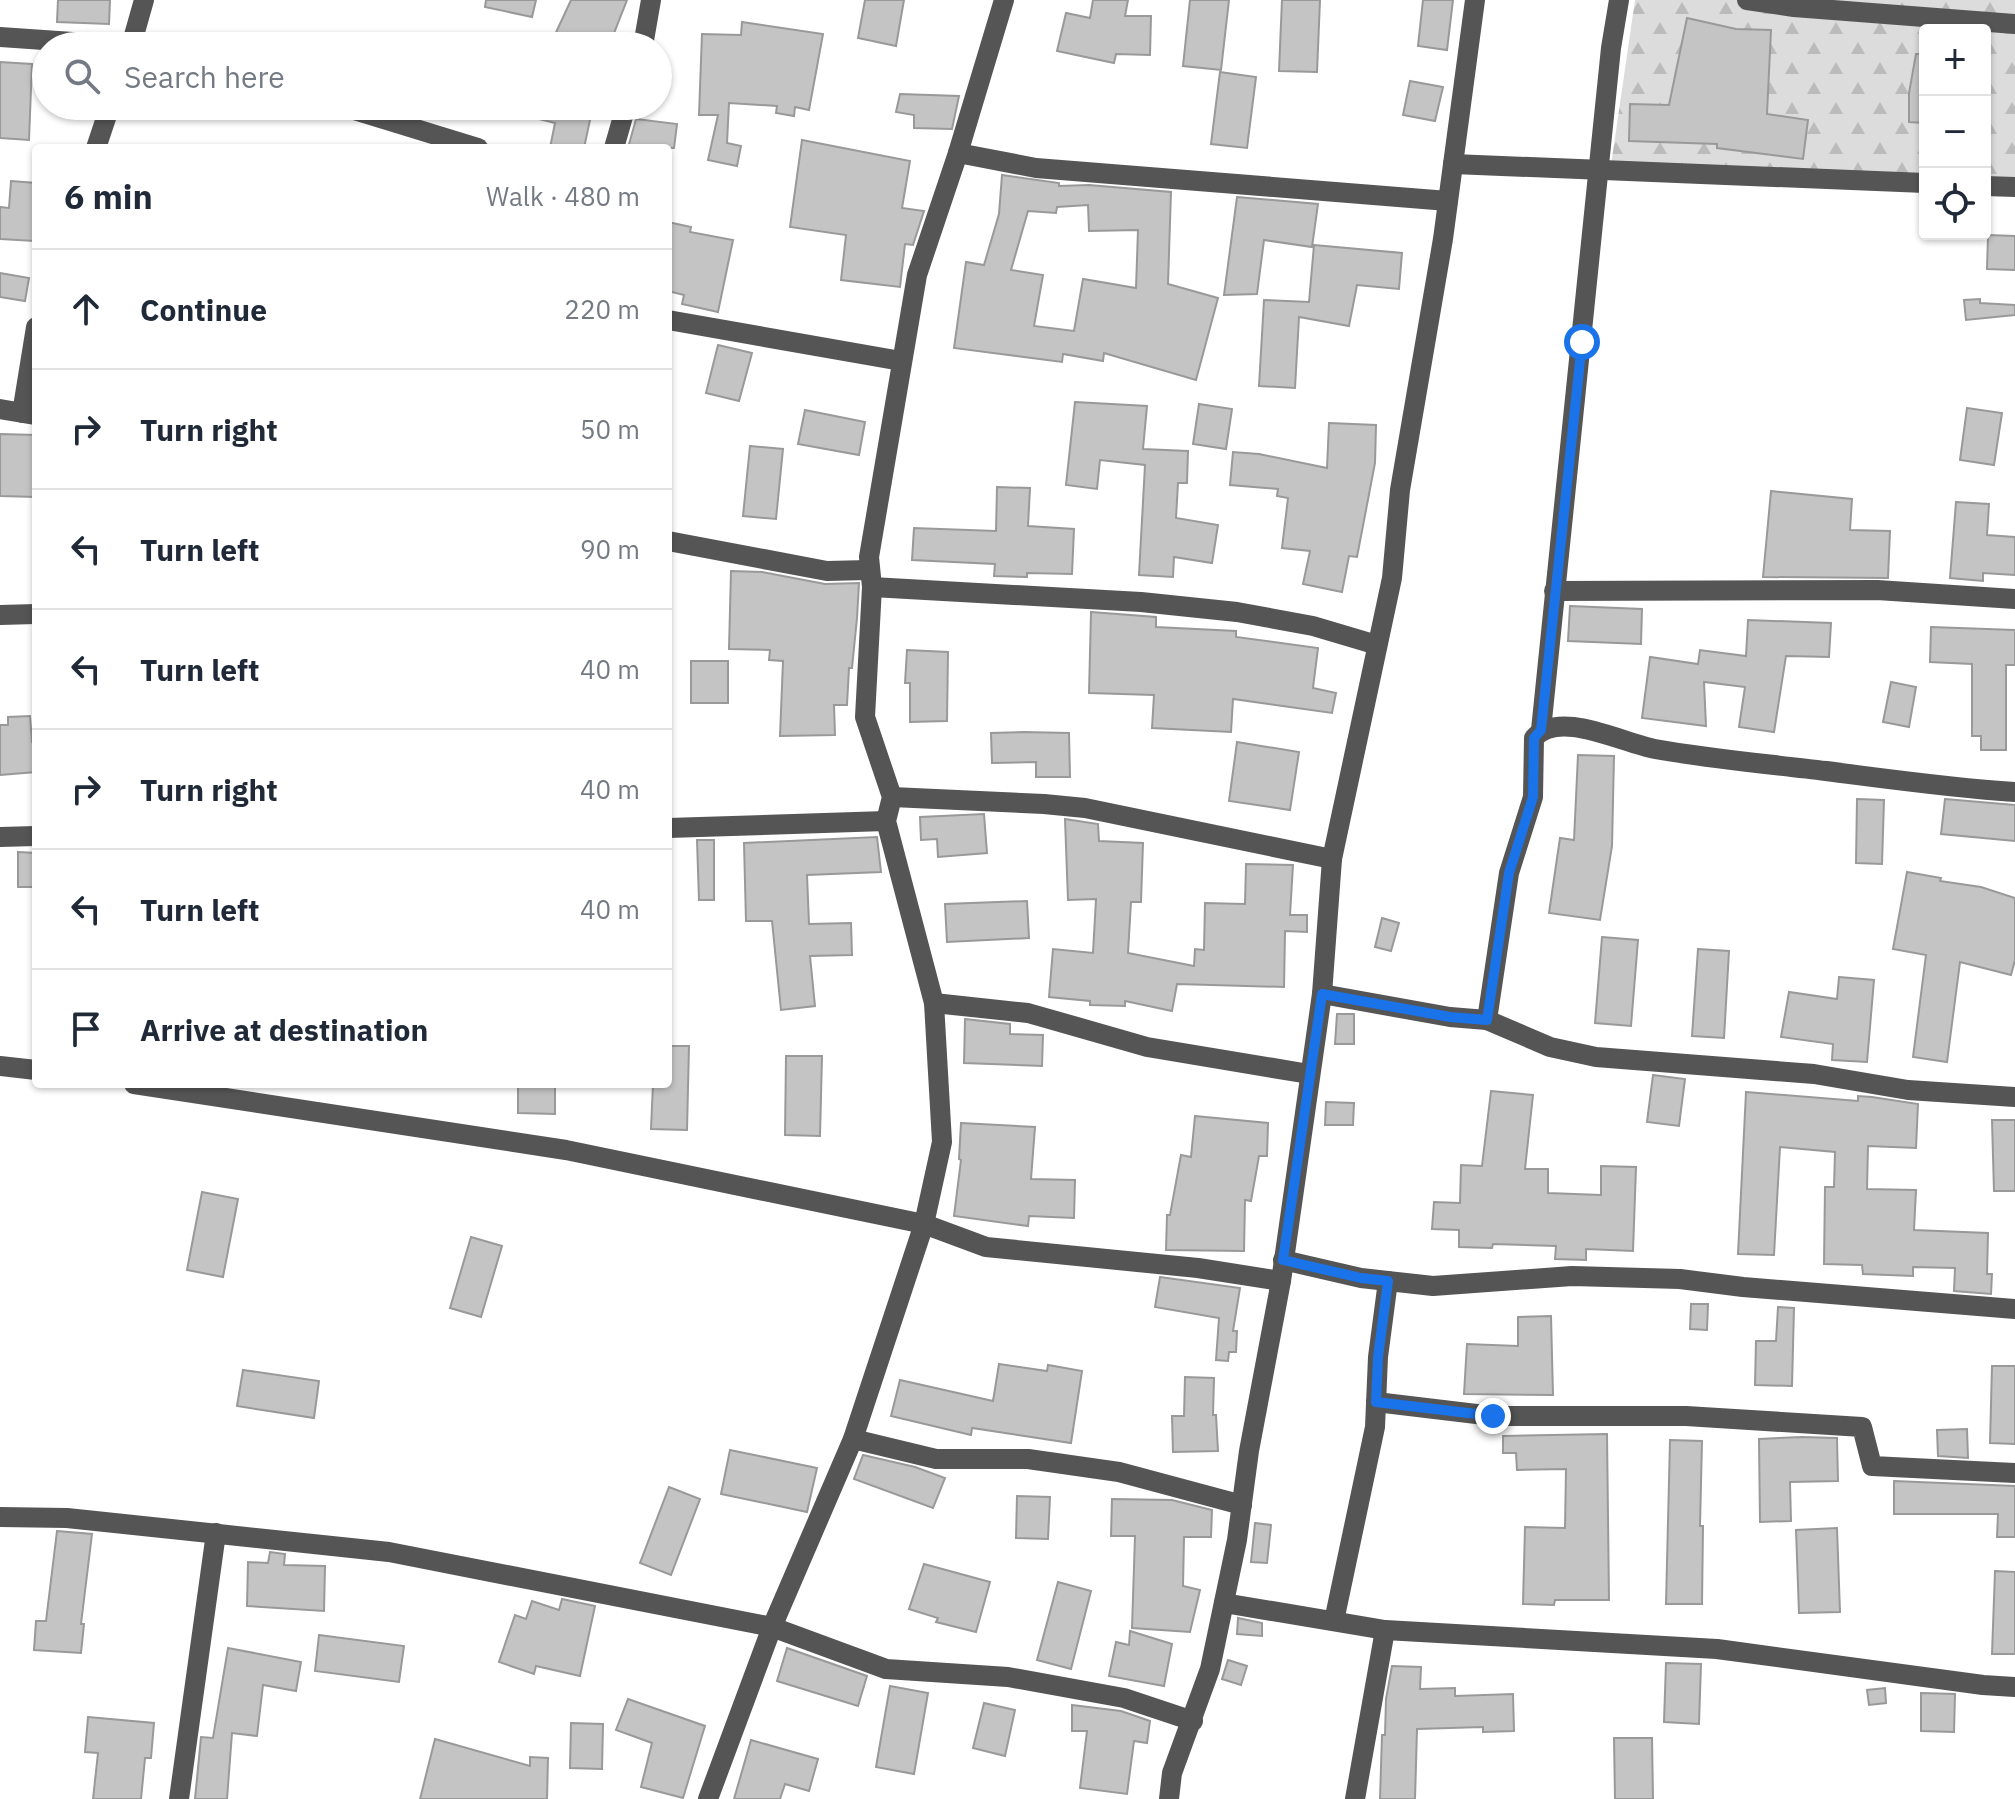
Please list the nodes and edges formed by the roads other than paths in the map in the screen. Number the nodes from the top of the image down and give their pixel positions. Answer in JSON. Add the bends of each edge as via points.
{"nodes":[{"id":1,"x":144,"y":0,"type":"edge"},
{"id":2,"x":651,"y":0,"type":"edge"},
{"id":3,"x":1004,"y":0,"type":"edge"},
{"id":4,"x":1475,"y":0,"type":"edge"},
{"id":5,"x":1619,"y":0,"type":"edge"},
{"id":6,"x":1747,"y":0,"type":"edge"},
{"id":7,"x":2015,"y":24,"type":"edge"},
{"id":8,"x":135,"y":32,"type":"edge"},
{"id":9,"x":645,"y":32,"type":"edge"},
{"id":10,"x":0,"y":37,"type":"edge"},
{"id":11,"x":32,"y":39,"type":"edge"},
{"id":12,"x":105,"y":120,"type":"edge"},
{"id":13,"x":387,"y":120,"type":"edge"},
{"id":14,"x":622,"y":120,"type":"edge"},
{"id":15,"x":97,"y":144,"type":"edge"},
{"id":16,"x":465,"y":144,"type":"edge"},
{"id":17,"x":615,"y":144,"type":"edge"},
{"id":18,"x":958,"y":153,"type":"junction"},
{"id":19,"x":1453,"y":164,"type":"junction"},
{"id":20,"x":1599,"y":170,"type":"junction"},
{"id":21,"x":1919,"y":183,"type":"edge"},
{"id":22,"x":1991,"y":186,"type":"edge"},
{"id":23,"x":2015,"y":187,"type":"edge"},
{"id":24,"x":1448,"y":201,"type":"junction"},
{"id":25,"x":672,"y":321,"type":"edge"},
{"id":26,"x":901,"y":361,"type":"junction"},
{"id":27,"x":32,"y":377,"type":"edge"},
{"id":28,"x":0,"y":409,"type":"edge"},
{"id":29,"x":29,"y":414,"type":"edge"},
{"id":30,"x":672,"y":542,"type":"edge"},
{"id":31,"x":870,"y":579,"type":"junction"},
{"id":32,"x":1554,"y":591,"type":"junction"},
{"id":33,"x":2015,"y":599,"type":"edge"},
{"id":34,"x":32,"y":614,"type":"edge"},
{"id":35,"x":0,"y":615,"type":"edge"},
{"id":36,"x":1377,"y":645,"type":"junction"},
{"id":37,"x":1541,"y":730,"type":"junction"},
{"id":38,"x":2015,"y":792,"type":"edge"},
{"id":39,"x":892,"y":797,"type":"junction"},
{"id":40,"x":886,"y":821,"type":"junction"},
{"id":41,"x":672,"y":828,"type":"edge"},
{"id":42,"x":32,"y":836,"type":"edge"},
{"id":43,"x":0,"y":837,"type":"edge"},
{"id":44,"x":1332,"y":859,"type":"junction"},
{"id":45,"x":1322,"y":994,"type":"junction"},
{"id":46,"x":934,"y":1003,"type":"junction"},
{"id":47,"x":1487,"y":1020,"type":"junction"},
{"id":48,"x":0,"y":1066,"type":"edge"},
{"id":49,"x":32,"y":1070,"type":"edge"},
{"id":50,"x":1309,"y":1074,"type":"junction"},
{"id":51,"x":160,"y":1088,"type":"edge"},
{"id":52,"x":2015,"y":1097,"type":"edge"},
{"id":53,"x":924,"y":1224,"type":"junction"},
{"id":54,"x":1283,"y":1260,"type":"junction"},
{"id":55,"x":1281,"y":1281,"type":"junction"},
{"id":56,"x":1388,"y":1281,"type":"junction"},
{"id":57,"x":2015,"y":1309,"type":"edge"},
{"id":58,"x":1376,"y":1402,"type":"junction"},
{"id":59,"x":853,"y":1439,"type":"junction"},
{"id":60,"x":2015,"y":1473,"type":"edge"},
{"id":61,"x":1242,"y":1505,"type":"junction"},
{"id":62,"x":0,"y":1517,"type":"edge"},
{"id":63,"x":216,"y":1533,"type":"junction"},
{"id":64,"x":1224,"y":1603,"type":"junction"},
{"id":65,"x":1334,"y":1621,"type":"junction"},
{"id":66,"x":772,"y":1627,"type":"junction"},
{"id":67,"x":1385,"y":1630,"type":"junction"},
{"id":68,"x":2015,"y":1687,"type":"edge"},
{"id":69,"x":1193,"y":1721,"type":"junction"},
{"id":70,"x":179,"y":1799,"type":"edge"},
{"id":71,"x":708,"y":1799,"type":"edge"},
{"id":72,"x":1169,"y":1799,"type":"edge"},
{"id":73,"x":1355,"y":1799,"type":"edge"}],
"edges":[{"from":1,"to":8,"type":"street"},
{"from":2,"to":9,"type":"street"},
{"from":3,"to":18,"type":"street"},
{"from":4,"to":19,"type":"street"},
{"from":5,"to":20,"type":"street"},
{"from":6,"to":7,"type":"street"},
{"from":10,"to":11,"type":"street"},
{"from":12,"to":15,"type":"street"},
{"from":13,"to":16,"type":"street"},
{"from":14,"to":17,"type":"street"},
{"from":18,"to":24,"type":"street","via":[[1036,168]]},
{"from":18,"to":26,"type":"street","via":[[917,275]]},
{"from":19,"to":20,"type":"street"},
{"from":19,"to":24,"type":"street"},
{"from":20,"to":21,"type":"street"},
{"from":20,"to":32,"type":"street"},
{"from":22,"to":23,"type":"street"},
{"from":24,"to":36,"type":"street","via":[[1400,490],[1392,578]]},
{"from":25,"to":26,"type":"street"},
{"from":26,"to":31,"type":"street","via":[[873,523]]},
{"from":27,"to":29,"type":"street"},
{"from":28,"to":29,"type":"street"},
{"from":30,"to":31,"type":"street"},
{"from":31,"to":36,"type":"street","via":[[1237,612]]},
{"from":31,"to":39,"type":"street","via":[[865,717]]},
{"from":32,"to":33,"type":"street","via":[[1877,590]]},
{"from":32,"to":37,"type":"street"},
{"from":34,"to":35,"type":"street"},
{"from":36,"to":44,"type":"street"},
{"from":37,"to":38,"type":"street","via":[[1571,726],[1653,749]]},
{"from":37,"to":47,"type":"street","via":[[1534,738],[1533,797],[1509,873]]},
{"from":39,"to":40,"type":"street"},
{"from":39,"to":44,"type":"street","via":[[1085,808]]},
{"from":40,"to":41,"type":"street"},
{"from":40,"to":46,"type":"street"},
{"from":42,"to":43,"type":"street"},
{"from":44,"to":45,"type":"street"},
{"from":45,"to":47,"type":"street"},
{"from":45,"to":50,"type":"street"},
{"from":46,"to":50,"type":"street","via":[[1028,1013],[1147,1047]]},
{"from":46,"to":53,"type":"street","via":[[942,1142]]},
{"from":47,"to":52,"type":"street","via":[[1550,1047],[1596,1057]]},
{"from":48,"to":49,"type":"street"},
{"from":50,"to":54,"type":"street"},
{"from":51,"to":53,"type":"street","via":[[566,1150]]},
{"from":53,"to":55,"type":"street","via":[[986,1247]]},
{"from":53,"to":59,"type":"street"},
{"from":54,"to":55,"type":"street"},
{"from":54,"to":56,"type":"street"},
{"from":55,"to":61,"type":"street"},
{"from":56,"to":57,"type":"street","via":[[1433,1286],[1572,1276],[1680,1279]]},
{"from":56,"to":58,"type":"street"},
{"from":58,"to":60,"type":"street","via":[[1493,1416],[1686,1416],[1862,1427],[1872,1466]]},
{"from":58,"to":65,"type":"street"},
{"from":59,"to":61,"type":"street","via":[[936,1459],[1028,1459],[1119,1472]]},
{"from":59,"to":66,"type":"street"},
{"from":61,"to":64,"type":"street"},
{"from":62,"to":63,"type":"street"},
{"from":63,"to":66,"type":"street","via":[[389,1552]]},
{"from":63,"to":70,"type":"street"},
{"from":64,"to":65,"type":"street"},
{"from":64,"to":69,"type":"street"},
{"from":65,"to":67,"type":"street"},
{"from":66,"to":69,"type":"street","via":[[886,1669],[1008,1677],[1124,1698]]},
{"from":66,"to":71,"type":"street"},
{"from":67,"to":68,"type":"street","via":[[1717,1649]]},
{"from":67,"to":73,"type":"street"},
{"from":69,"to":72,"type":"street","via":[[1172,1773]]}]}
